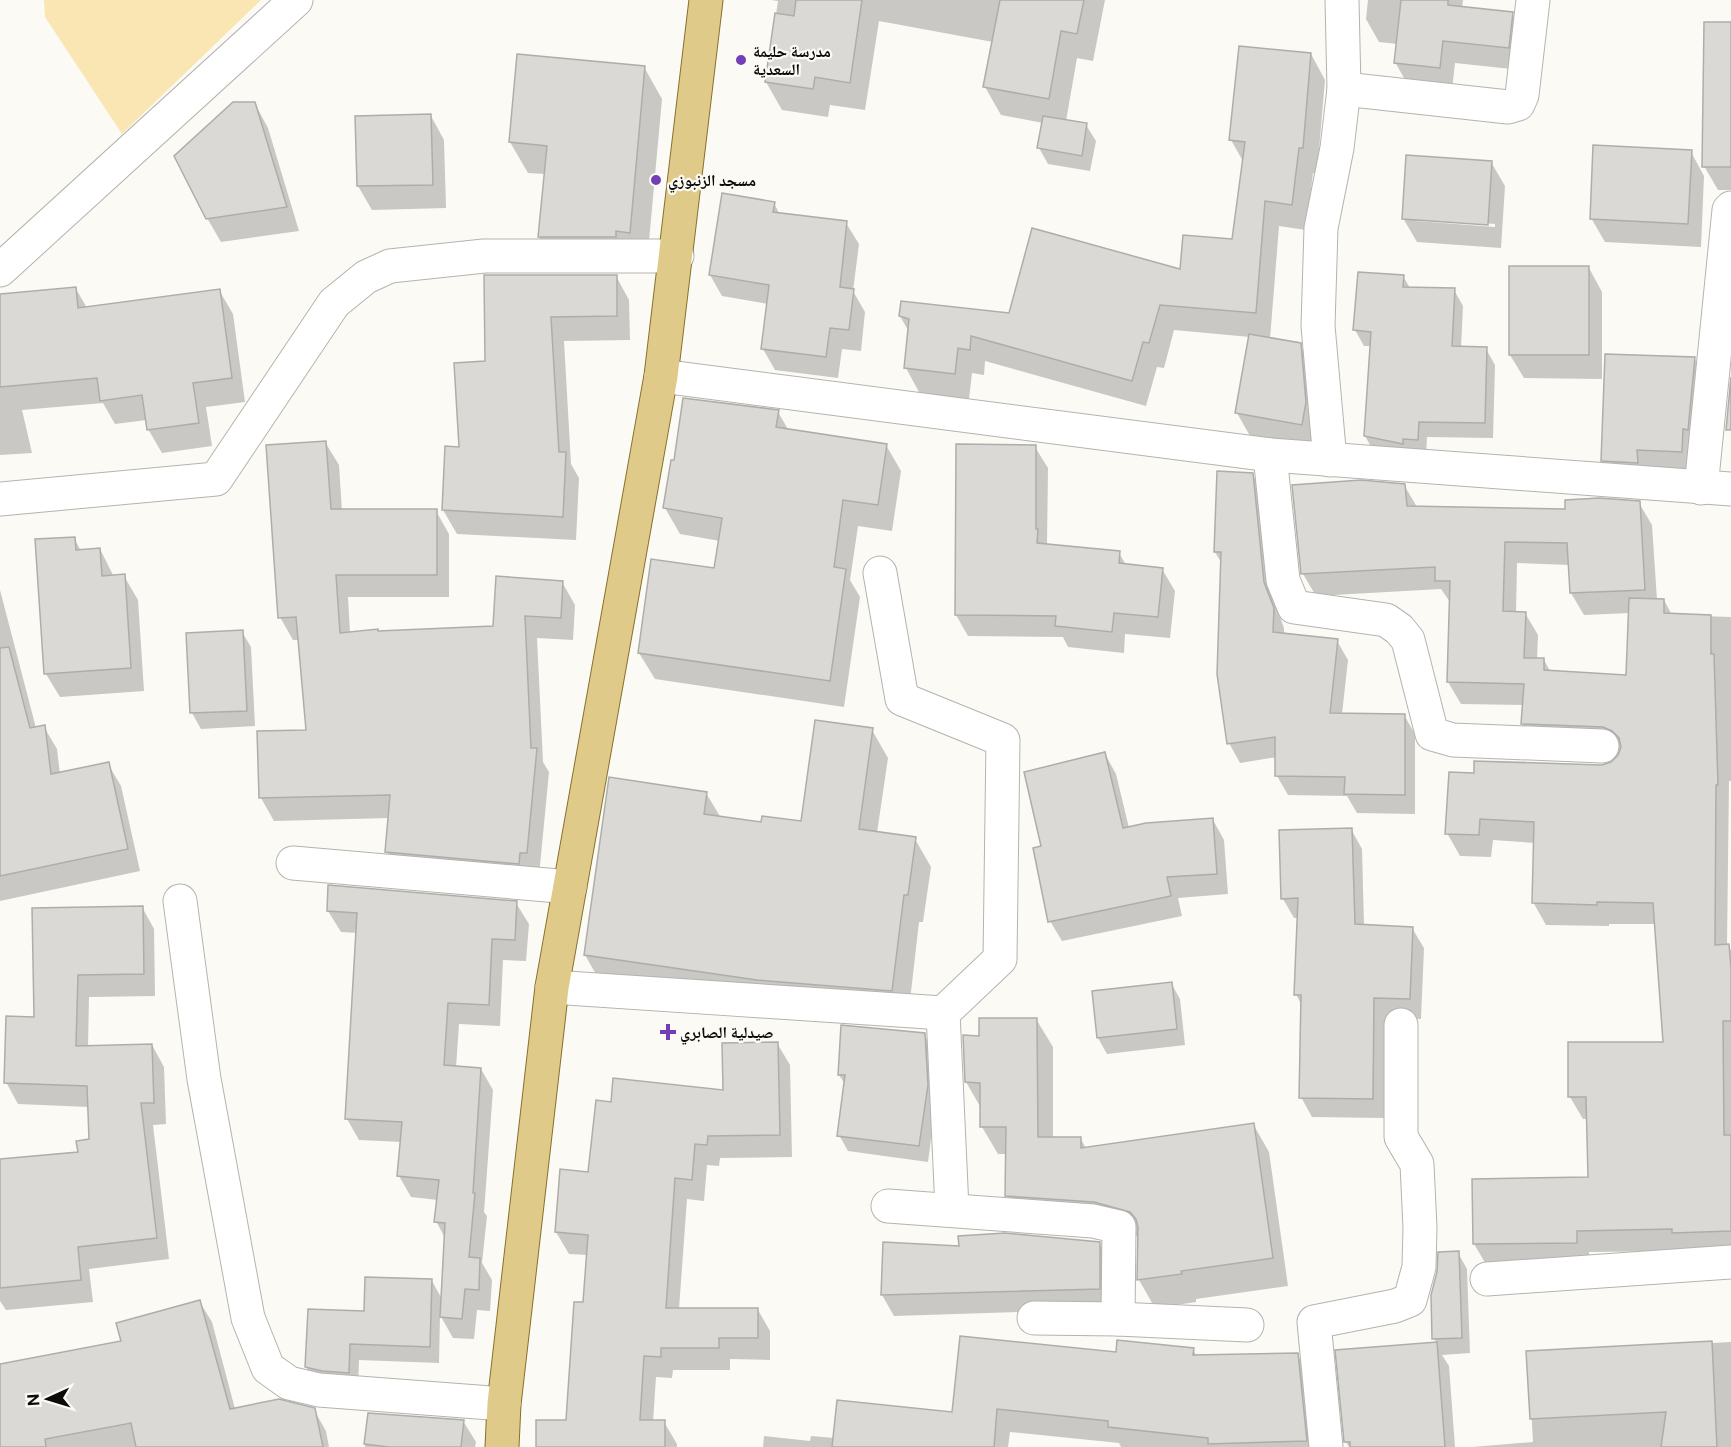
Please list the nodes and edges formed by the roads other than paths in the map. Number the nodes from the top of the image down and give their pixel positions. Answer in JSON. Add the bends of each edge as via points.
{"nodes":[{"id":1,"x":296,"y":0,"type":"edge"},
{"id":2,"x":706,"y":0,"type":"edge"},
{"id":3,"x":1342,"y":0,"type":"edge"},
{"id":4,"x":1533,"y":0,"type":"edge"},
{"id":5,"x":1344,"y":89,"type":"junction"},
{"id":6,"x":1731,"y":208,"type":"edge"},
{"id":7,"x":677,"y":256,"type":"junction"},
{"id":8,"x":0,"y":270,"type":"edge"},
{"id":9,"x":661,"y":376,"type":"junction"},
{"id":10,"x":1270,"y":455,"type":"junction"},
{"id":11,"x":1330,"y":460,"type":"junction"},
{"id":12,"x":1716,"y":489,"type":"edge"},
{"id":13,"x":0,"y":499,"type":"edge"},
{"id":14,"x":880,"y":573,"type":"dead end"},
{"id":15,"x":1602,"y":746,"type":"dead end"},
{"id":16,"x":293,"y":863,"type":"dead end"},
{"id":17,"x":570,"y":887,"type":"junction"},
{"id":18,"x":180,"y":901,"type":"dead end"},
{"id":19,"x":552,"y":987,"type":"junction"},
{"id":20,"x":943,"y":1013,"type":"junction"},
{"id":21,"x":1401,"y":1025,"type":"dead end"},
{"id":22,"x":888,"y":1206,"type":"dead end"},
{"id":23,"x":952,"y":1209,"type":"junction"},
{"id":24,"x":1731,"y":1262,"type":"edge"},
{"id":25,"x":1487,"y":1279,"type":"dead end"},
{"id":26,"x":1034,"y":1318,"type":"dead end"},
{"id":27,"x":1118,"y":1319,"type":"junction"},
{"id":28,"x":1247,"y":1325,"type":"dead end"},
{"id":29,"x":504,"y":1404,"type":"junction"},
{"id":30,"x":502,"y":1447,"type":"edge"},
{"id":31,"x":1326,"y":1447,"type":"edge"}],
"edges":[{"from":1,"to":8,"type":"street"},
{"from":2,"to":7,"type":"main road"},
{"from":3,"to":5,"type":"street"},
{"from":4,"to":5,"type":"street","via":[[1518,104],[1508,107]]},
{"from":5,"to":11,"type":"street","via":[[1320,238],[1318,326]]},
{"from":6,"to":12,"type":"street"},
{"from":7,"to":9,"type":"main road"},
{"from":7,"to":13,"type":"street","via":[[484,256],[390,266],[366,277],[334,303],[216,479]]},
{"from":9,"to":10,"type":"street"},
{"from":9,"to":17,"type":"main road"},
{"from":10,"to":11,"type":"street"},
{"from":10,"to":15,"type":"street","via":[[1288,597],[1294,607],[1386,620],[1399,629],[1408,640],[1432,734],[1453,740]]},
{"from":11,"to":12,"type":"street"},
{"from":14,"to":20,"type":"street","via":[[902,699],[1004,740],[1000,959]]},
{"from":16,"to":17,"type":"street"},
{"from":17,"to":19,"type":"main road"},
{"from":18,"to":29,"type":"street","via":[[204,1079],[248,1318],[268,1368],[289,1383],[319,1390]]},
{"from":19,"to":20,"type":"street"},
{"from":19,"to":29,"type":"main road"},
{"from":20,"to":23,"type":"street"},
{"from":21,"to":31,"type":"street","via":[[1401,1137],[1417,1164],[1419,1267],[1410,1300],[1314,1322]]},
{"from":22,"to":23,"type":"street"},
{"from":23,"to":27,"type":"street","via":[[1093,1221],[1119,1227]]},
{"from":24,"to":25,"type":"street"},
{"from":26,"to":27,"type":"street"},
{"from":27,"to":28,"type":"street"},
{"from":29,"to":30,"type":"main road"}]}
